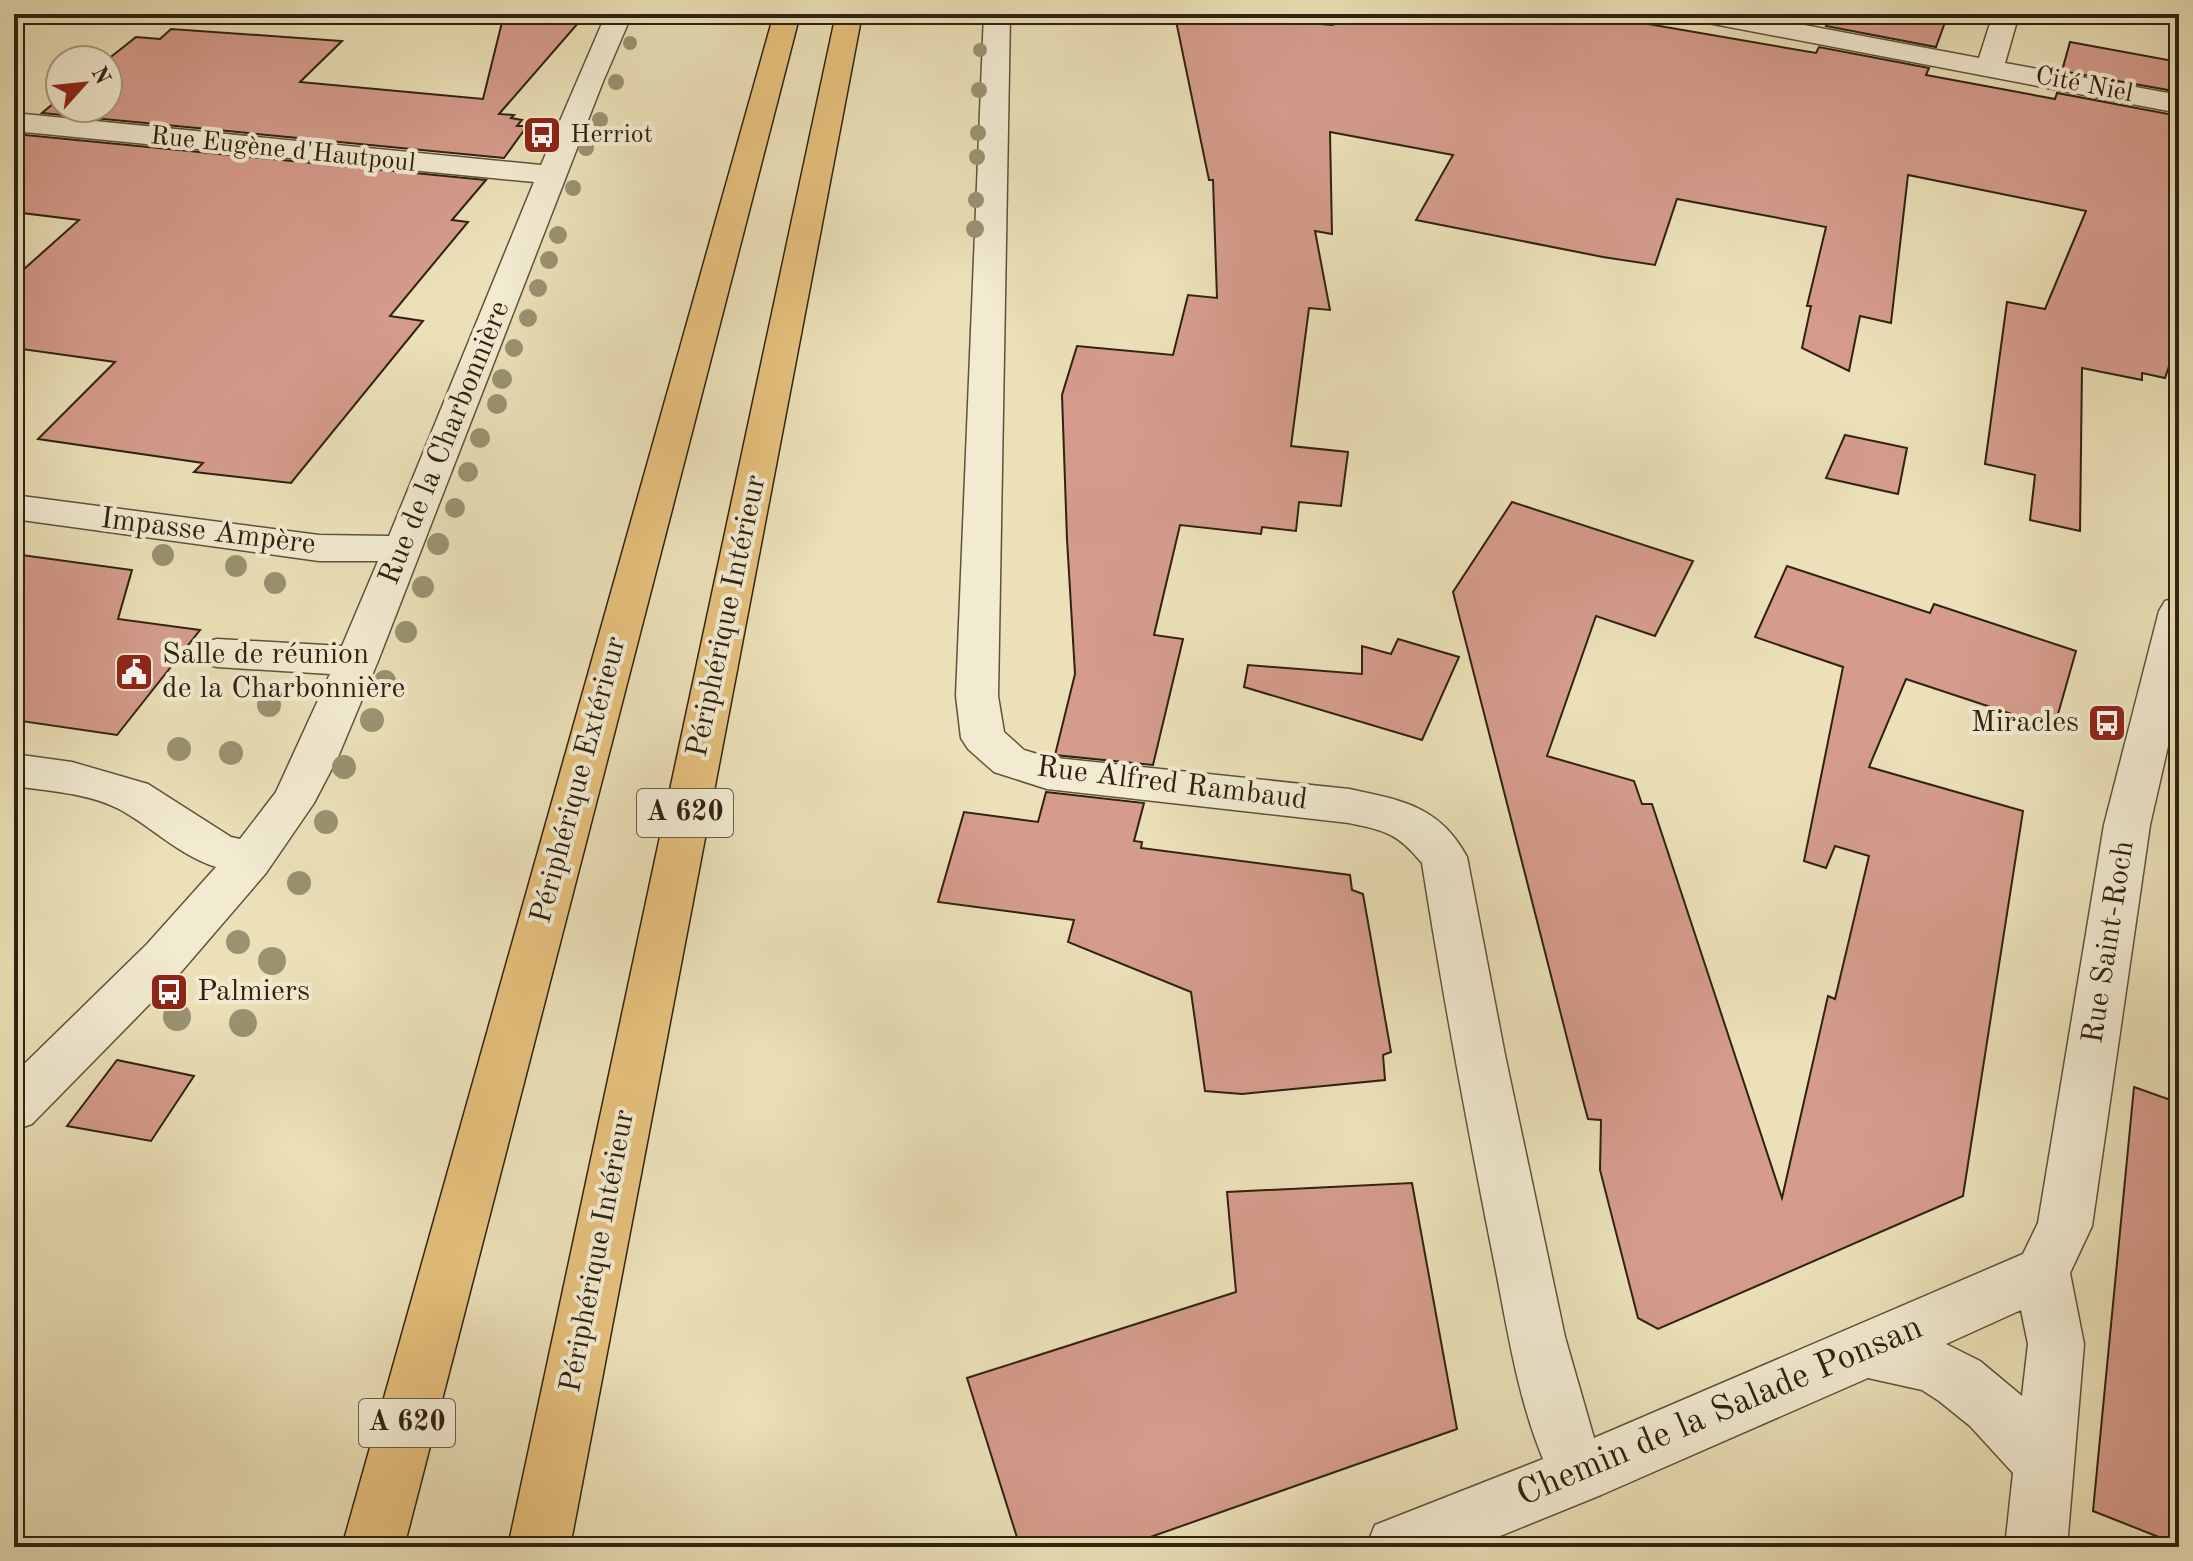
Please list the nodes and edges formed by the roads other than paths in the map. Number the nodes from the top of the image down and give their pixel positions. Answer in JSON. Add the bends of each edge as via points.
{"nodes":[{"id":1,"x":619,"y":14,"type":"edge"},
{"id":2,"x":787,"y":14,"type":"edge"},
{"id":3,"x":849,"y":14,"type":"edge"},
{"id":4,"x":997,"y":14,"type":"edge"},
{"id":5,"x":1703,"y":14,"type":"edge"},
{"id":6,"x":2006,"y":14,"type":"edge"},
{"id":7,"x":1990,"y":67,"type":"junction"},
{"id":8,"x":2179,"y":104,"type":"edge"},
{"id":9,"x":14,"y":122,"type":"edge"},
{"id":10,"x":553,"y":175,"type":"junction"},
{"id":11,"x":14,"y":507,"type":"edge"},
{"id":12,"x":403,"y":549,"type":"junction"},
{"id":13,"x":2179,"y":611,"type":"edge"},
{"id":14,"x":217,"y":653,"type":"dead end"},
{"id":15,"x":357,"y":661,"type":"junction"},
{"id":16,"x":14,"y":770,"type":"edge"},
{"id":17,"x":250,"y":860,"type":"junction"},
{"id":18,"x":14,"y":1108,"type":"edge"},
{"id":19,"x":2042,"y":1272,"type":"junction"},
{"id":20,"x":1866,"y":1350,"type":"junction"},
{"id":21,"x":2043,"y":1462,"type":"junction"},
{"id":22,"x":1580,"y":1474,"type":"junction"},
{"id":23,"x":373,"y":1547,"type":"edge"},
{"id":24,"x":539,"y":1547,"type":"edge"},
{"id":25,"x":1397,"y":1547,"type":"edge"},
{"id":26,"x":2036,"y":1547,"type":"edge"}],
"edges":[{"from":1,"to":10,"type":"street","name":"Rue de la Charbonnière"},
{"from":2,"to":23,"type":"highway","name":"Périphérique Extérieur","number":"A 620"},
{"from":3,"to":24,"type":"highway","name":"Périphérique Intérieur","number":"A 620"},
{"from":4,"to":22,"type":"street","name":"Rue Alfred Rambaud","via":[[977,696],[983,738],[1009,761],[1047,773],[1386,814],[1418,827],[1444,857],[1552,1404]]},
{"from":5,"to":7,"type":"street","name":"Cité Niel"},
{"from":6,"to":7,"type":"street","name":"Cité Niel"},
{"from":7,"to":8,"type":"street","name":"Cité Niel"},
{"from":9,"to":10,"type":"street","name":"Rue Eugène d'Hautpoul"},
{"from":10,"to":12,"type":"street","name":"Rue de la Charbonnière"},
{"from":11,"to":12,"type":"street","name":"Impasse Ampère","via":[[319,548]]},
{"from":12,"to":15,"type":"street","name":"Rue de la Charbonnière"},
{"from":13,"to":19,"type":"street","name":"Rue Saint-Roch","via":[[2127,825],[2065,1226]]},
{"from":14,"to":15,"type":"street"},
{"from":15,"to":17,"type":"street","name":"Rue de la Charbonnière","via":[[298,791]]},
{"from":16,"to":17,"type":"street","via":[[72,778],[132,796],[216,850]]},
{"from":17,"to":18,"type":"street","name":"Rue de la Charbonnière","via":[[164,958]]},
{"from":19,"to":20,"type":"street","name":"Chemin de la Salade Ponsan"},
{"from":19,"to":21,"type":"street","via":[[2056,1344]]},
{"from":20,"to":21,"type":"street","via":[[1931,1365],[1975,1392]]},
{"from":20,"to":22,"type":"street","name":"Chemin de la Salade Ponsan"},
{"from":21,"to":26,"type":"street"},
{"from":22,"to":25,"type":"street","name":"Chemin de la Salade Ponsan"}]}
